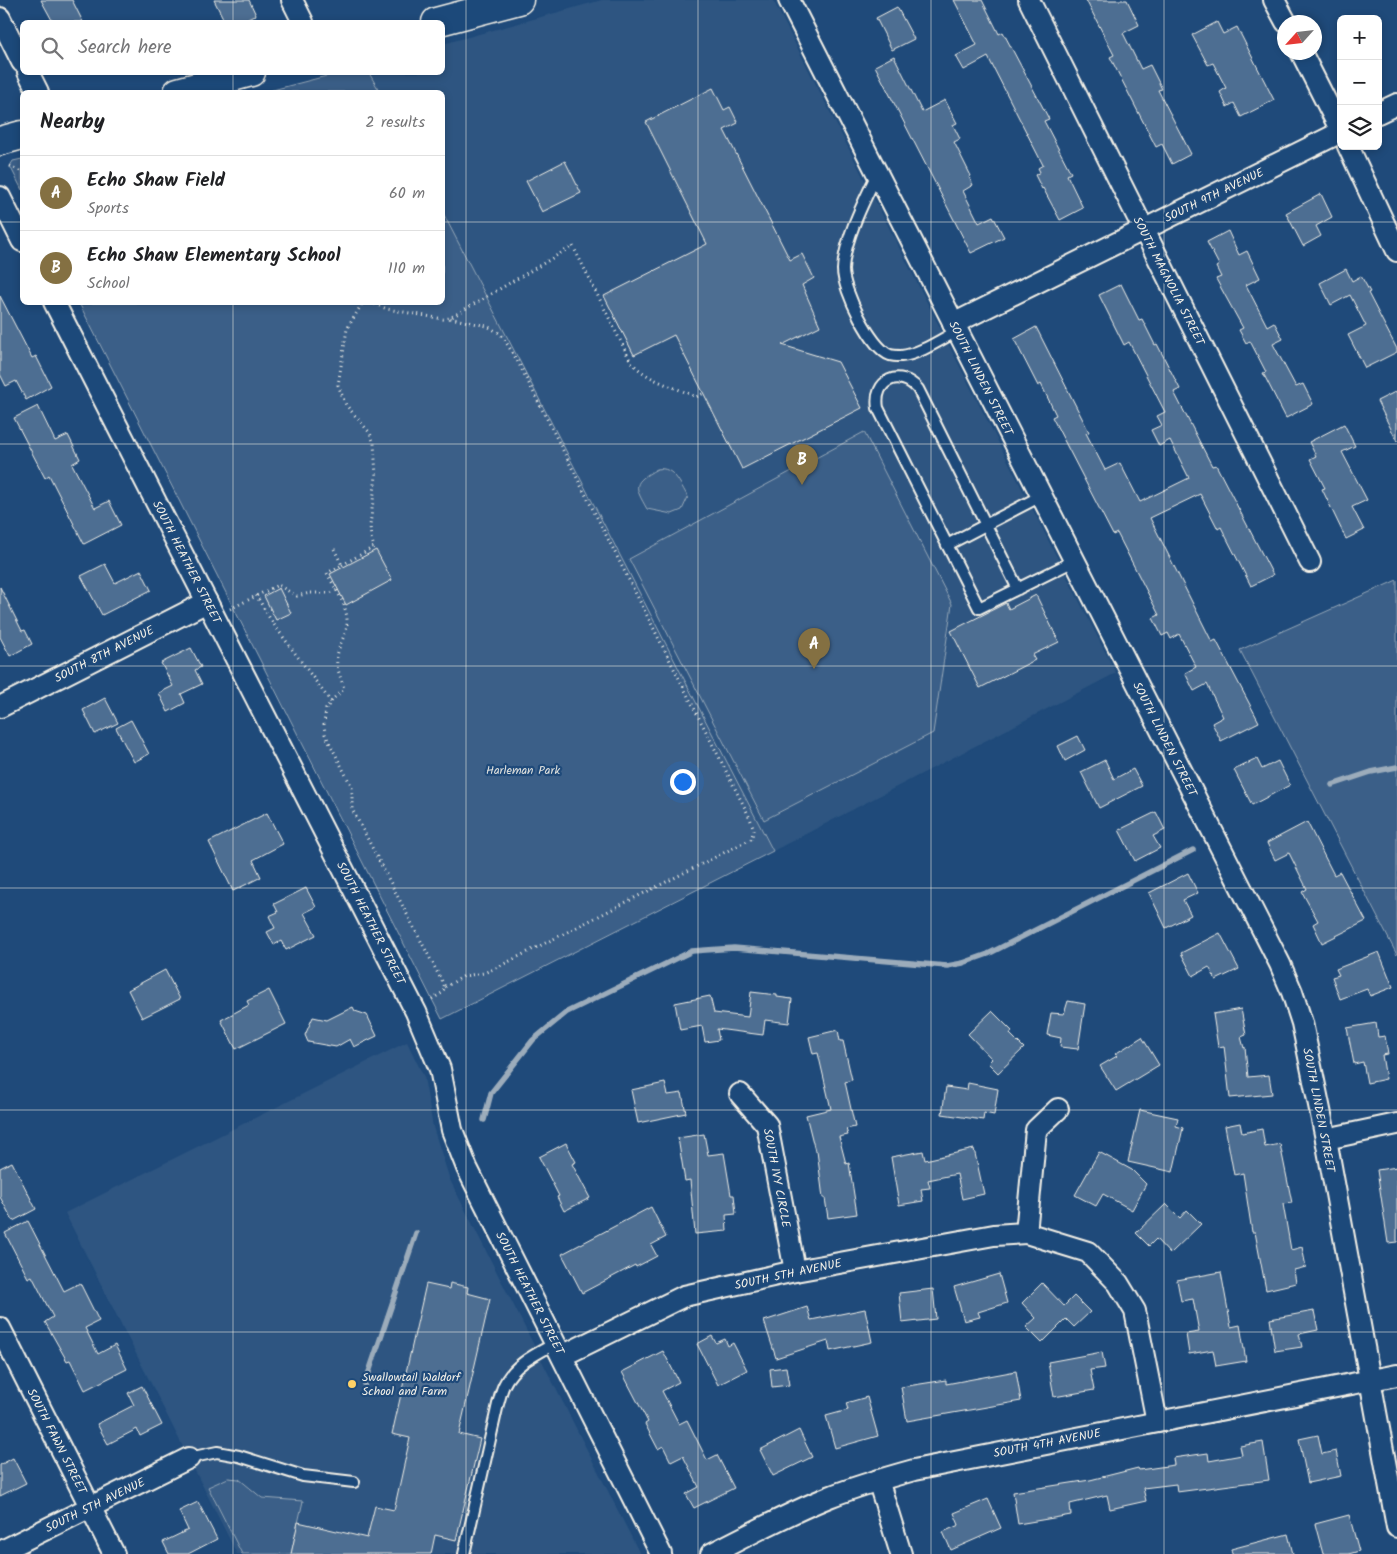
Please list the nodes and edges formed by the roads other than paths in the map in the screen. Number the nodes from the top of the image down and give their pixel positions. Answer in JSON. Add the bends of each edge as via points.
{"nodes":[{"id":1,"x":292,"y":0,"type":"edge"},
{"id":2,"x":519,"y":0,"type":"edge"},
{"id":3,"x":789,"y":0,"type":"edge"},
{"id":4,"x":1029,"y":0,"type":"edge"},
{"id":5,"x":1274,"y":0,"type":"edge"},
{"id":6,"x":1282,"y":15,"type":"edge"},
{"id":7,"x":0,"y":18,"type":"edge"},
{"id":8,"x":302,"y":20,"type":"edge"},
{"id":9,"x":444,"y":20,"type":"edge"},
{"id":10,"x":20,"y":58,"type":"edge"},
{"id":11,"x":1305,"y":60,"type":"edge"},
{"id":12,"x":30,"y":75,"type":"edge"},
{"id":13,"x":240,"y":75,"type":"edge"},
{"id":14,"x":37,"y":90,"type":"edge"},
{"id":15,"x":185,"y":90,"type":"edge"},
{"id":16,"x":1397,"y":104,"type":"edge"},
{"id":17,"x":1382,"y":111,"type":"edge"},
{"id":18,"x":1337,"y":123,"type":"edge"},
{"id":19,"x":1337,"y":133,"type":"edge"},
{"id":20,"x":20,"y":136,"type":"edge"},
{"id":21,"x":0,"y":141,"type":"edge"},
{"id":22,"x":1350,"y":150,"type":"edge"},
{"id":23,"x":877,"y":174,"type":"junction"},
{"id":24,"x":0,"y":197,"type":"edge"},
{"id":25,"x":1143,"y":230,"type":"junction"},
{"id":26,"x":20,"y":237,"type":"edge"},
{"id":27,"x":1397,"y":251,"type":"edge"},
{"id":28,"x":56,"y":305,"type":"edge"},
{"id":29,"x":955,"y":328,"type":"junction"},
{"id":30,"x":1041,"y":496,"type":"junction"},
{"id":31,"x":986,"y":525,"type":"junction"},
{"id":32,"x":947,"y":545,"type":"junction"},
{"id":33,"x":1074,"y":561,"type":"junction"},
{"id":34,"x":1310,"y":562,"type":"dead end"},
{"id":35,"x":1018,"y":589,"type":"junction"},
{"id":36,"x":211,"y":609,"type":"junction"},
{"id":37,"x":0,"y":707,"type":"edge"},
{"id":38,"x":740,"y":1094,"type":"dead end"},
{"id":39,"x":1058,"y":1109,"type":"dead end"},
{"id":40,"x":1397,"y":1124,"type":"edge"},
{"id":41,"x":1326,"y":1139,"type":"junction"},
{"id":42,"x":1026,"y":1233,"type":"junction"},
{"id":43,"x":795,"y":1271,"type":"junction"},
{"id":44,"x":0,"y":1328,"type":"edge"},
{"id":45,"x":559,"y":1350,"type":"junction"},
{"id":46,"x":1397,"y":1375,"type":"edge"},
{"id":47,"x":1370,"y":1380,"type":"junction"},
{"id":48,"x":1157,"y":1422,"type":"junction"},
{"id":49,"x":189,"y":1458,"type":"joint"},
{"id":50,"x":878,"y":1480,"type":"junction"},
{"id":51,"x":354,"y":1482,"type":"dead end"},
{"id":52,"x":90,"y":1506,"type":"junction"},
{"id":53,"x":1397,"y":1527,"type":"edge"},
{"id":54,"x":0,"y":1552,"type":"edge"},
{"id":55,"x":114,"y":1554,"type":"edge"},
{"id":56,"x":464,"y":1554,"type":"edge"},
{"id":57,"x":661,"y":1554,"type":"edge"},
{"id":58,"x":711,"y":1554,"type":"edge"},
{"id":59,"x":901,"y":1554,"type":"edge"}],
"edges":[{"from":1,"to":8,"type":"street"},
{"from":2,"to":9,"type":"main road"},
{"from":3,"to":23,"type":"street","name":"SOUTH LINDEN STREET"},
{"from":4,"to":25,"type":"street","name":"SOUTH MAGNOLIA STREET"},
{"from":5,"to":6,"type":"street"},
{"from":7,"to":10,"type":"street"},
{"from":11,"to":18,"type":"street"},
{"from":12,"to":14,"type":"street"},
{"from":13,"to":15,"type":"main road"},
{"from":16,"to":17,"type":"street"},
{"from":19,"to":25,"type":"street","name":"SOUTH 9TH AVENUE"},
{"from":20,"to":21,"type":"main road"},
{"from":22,"to":27,"type":"street"},
{"from":23,"to":29,"type":"street","name":"SOUTH LINDEN STREET"},
{"from":23,"to":29,"type":"lane","via":[[858,215],[843,271],[856,309],[878,346],[889,355],[912,354]]},
{"from":24,"to":26,"type":"street"},
{"from":25,"to":29,"type":"street","name":"SOUTH 9TH AVENUE"},
{"from":25,"to":34,"type":"street","name":"SOUTH MAGNOLIA STREET"},
{"from":28,"to":36,"type":"street","name":"SOUTH HEATHER STREET"},
{"from":29,"to":30,"type":"street","name":"SOUTH LINDEN STREET"},
{"from":30,"to":31,"type":"lane"},
{"from":30,"to":33,"type":"street","name":"SOUTH LINDEN STREET"},
{"from":31,"to":32,"type":"lane"},
{"from":31,"to":32,"type":"lane","via":[[918,389],[907,379],[886,382],[878,393],[878,408]]},
{"from":31,"to":35,"type":"lane"},
{"from":32,"to":35,"type":"lane","via":[[979,608]]},
{"from":33,"to":35,"type":"lane"},
{"from":33,"to":41,"type":"street","name":"SOUTH LINDEN STREET","via":[[1280,964],[1302,1023]]},
{"from":36,"to":37,"type":"street","name":"SOUTH 8TH AVENUE"},
{"from":36,"to":45,"type":"street","name":"SOUTH HEATHER STREET","via":[[416,1012],[440,1069],[452,1130],[467,1168]]},
{"from":38,"to":43,"type":"street","name":"SOUTH IVY CIRCLE","via":[[767,1125]]},
{"from":39,"to":42,"type":"street","via":[[1036,1130]]},
{"from":40,"to":41,"type":"street"},
{"from":41,"to":47,"type":"street","name":"SOUTH LINDEN STREET"},
{"from":42,"to":43,"type":"street","name":"SOUTH 5TH AVENUE","via":[[994,1235]]},
{"from":42,"to":48,"type":"street","via":[[1088,1252],[1118,1284],[1135,1311]]},
{"from":43,"to":45,"type":"street","name":"SOUTH 5TH AVENUE","via":[[684,1296]]},
{"from":44,"to":52,"type":"street","name":"SOUTH FAWN STREET"},
{"from":45,"to":56,"type":"lane","via":[[533,1356],[516,1368],[504,1384]]},
{"from":45,"to":57,"type":"street","name":"SOUTH HEATHER STREET"},
{"from":46,"to":47,"type":"street","name":"SOUTH 4TH AVENUE"},
{"from":47,"to":48,"type":"street","name":"SOUTH 4TH AVENUE"},
{"from":47,"to":53,"type":"street","name":"SOUTH LINDEN STREET"},
{"from":48,"to":50,"type":"street","name":"SOUTH 4TH AVENUE"},
{"from":49,"to":51,"type":"lane","via":[[216,1452],[303,1476]]},
{"from":49,"to":52,"type":"street","name":"SOUTH 5TH AVENUE"},
{"from":50,"to":58,"type":"street","name":"SOUTH 4TH AVENUE","via":[[828,1497]]},
{"from":50,"to":59,"type":"street"},
{"from":52,"to":54,"type":"street","name":"SOUTH 5TH AVENUE"},
{"from":52,"to":55,"type":"street","name":"SOUTH FAWN STREET"}]}
